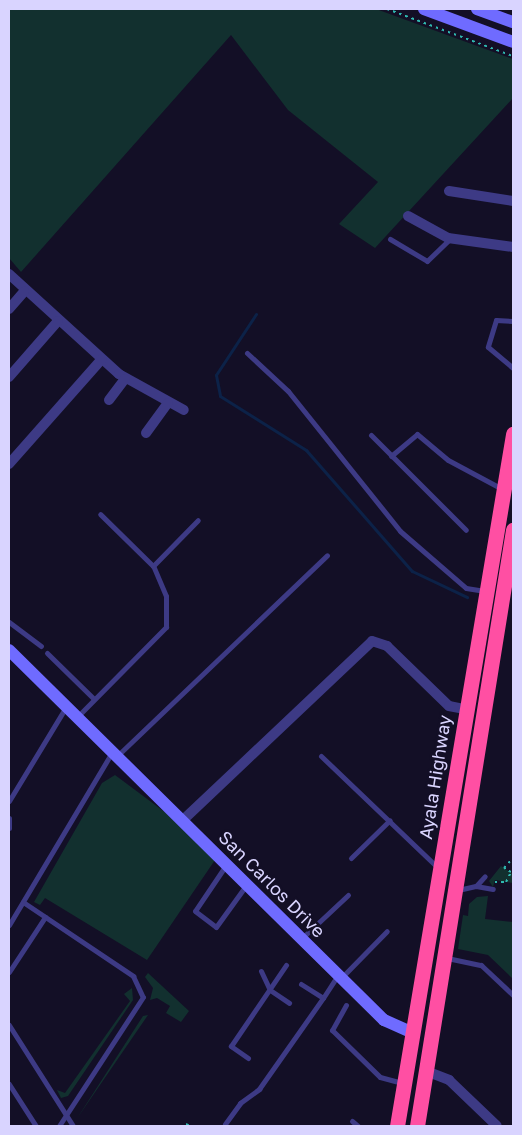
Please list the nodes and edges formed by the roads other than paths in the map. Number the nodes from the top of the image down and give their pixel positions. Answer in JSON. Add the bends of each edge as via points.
{"nodes":[{"id":1,"x":424,"y":9,"type":"edge"},
{"id":2,"x":477,"y":9,"type":"edge"},
{"id":3,"x":513,"y":22,"type":"edge"},
{"id":4,"x":513,"y":42,"type":"edge"},
{"id":5,"x":449,"y":192,"type":"dead end"},
{"id":6,"x":513,"y":201,"type":"edge"},
{"id":7,"x":408,"y":216,"type":"dead end"},
{"id":8,"x":450,"y":238,"type":"junction"},
{"id":9,"x":390,"y":239,"type":"dead end"},
{"id":10,"x":513,"y":247,"type":"edge"},
{"id":11,"x":9,"y":274,"type":"edge"},
{"id":12,"x":24,"y":292,"type":"junction"},
{"id":13,"x":9,"y":309,"type":"edge"},
{"id":14,"x":58,"y":321,"type":"junction"},
{"id":15,"x":513,"y":321,"type":"edge"},
{"id":16,"x":247,"y":353,"type":"dead end"},
{"id":17,"x":102,"y":359,"type":"junction"},
{"id":18,"x":513,"y":368,"type":"edge"},
{"id":19,"x":9,"y":377,"type":"edge"},
{"id":20,"x":126,"y":379,"type":"junction"},
{"id":21,"x":110,"y":400,"type":"dead end"},
{"id":22,"x":168,"y":403,"type":"junction"},
{"id":23,"x":184,"y":410,"type":"dead end"},
{"id":24,"x":146,"y":433,"type":"dead end"},
{"id":25,"x":513,"y":434,"type":"edge"},
{"id":26,"x":371,"y":435,"type":"dead end"},
{"id":27,"x":391,"y":456,"type":"junction"},
{"id":28,"x":9,"y":464,"type":"edge"},
{"id":29,"x":503,"y":490,"type":"junction"},
{"id":30,"x":100,"y":514,"type":"dead end"},
{"id":31,"x":198,"y":520,"type":"dead end"},
{"id":32,"x":466,"y":530,"type":"dead end"},
{"id":33,"x":513,"y":530,"type":"edge"},
{"id":34,"x":327,"y":555,"type":"dead end"},
{"id":35,"x":153,"y":566,"type":"junction"},
{"id":36,"x":484,"y":598,"type":"junction"},
{"id":37,"x":502,"y":607,"type":"junction"},
{"id":38,"x":9,"y":622,"type":"edge"},
{"id":39,"x":41,"y":646,"type":"dead end"},
{"id":40,"x":9,"y":650,"type":"edge"},
{"id":41,"x":47,"y":653,"type":"dead end"},
{"id":42,"x":93,"y":698,"type":"junction"},
{"id":43,"x":68,"y":705,"type":"junction"},
{"id":44,"x":465,"y":709,"type":"junction"},
{"id":45,"x":78,"y":715,"type":"junction"},
{"id":46,"x":116,"y":753,"type":"junction"},
{"id":47,"x":321,"y":756,"type":"dead end"},
{"id":48,"x":9,"y":801,"type":"edge"},
{"id":49,"x":9,"y":818,"type":"edge"},
{"id":50,"x":183,"y":820,"type":"junction"},
{"id":51,"x":390,"y":820,"type":"junction"},
{"id":52,"x":9,"y":828,"type":"edge"},
{"id":53,"x":352,"y":858,"type":"dead end"},
{"id":54,"x":227,"y":863,"type":"junction"},
{"id":55,"x":439,"y":869,"type":"junction"},
{"id":56,"x":485,"y":876,"type":"dead end"},
{"id":57,"x":247,"y":883,"type":"junction"},
{"id":58,"x":476,"y":886,"type":"junction"},
{"id":59,"x":493,"y":889,"type":"dead end"},
{"id":60,"x":452,"y":890,"type":"junction"},
{"id":61,"x":348,"y":895,"type":"dead end"},
{"id":62,"x":22,"y":902,"type":"junction"},
{"id":63,"x":45,"y":917,"type":"junction"},
{"id":64,"x":9,"y":925,"type":"edge"},
{"id":65,"x":387,"y":931,"type":"dead end"},
{"id":66,"x":302,"y":939,"type":"junction"},
{"id":67,"x":443,"y":957,"type":"junction"},
{"id":68,"x":286,"y":965,"type":"dead end"},
{"id":69,"x":261,"y":970,"type":"dead end"},
{"id":70,"x":9,"y":972,"type":"edge"},
{"id":71,"x":340,"y":976,"type":"junction"},
{"id":72,"x":301,"y":984,"type":"dead end"},
{"id":73,"x":270,"y":990,"type":"junction"},
{"id":74,"x":513,"y":995,"type":"edge"},
{"id":75,"x":322,"y":998,"type":"junction"},
{"id":76,"x":289,"y":1003,"type":"dead end"},
{"id":77,"x":346,"y":1006,"type":"dead end"},
{"id":78,"x":9,"y":1025,"type":"edge"},
{"id":79,"x":411,"y":1032,"type":"junction"},
{"id":80,"x":248,"y":1058,"type":"dead end"},
{"id":81,"x":426,"y":1070,"type":"junction"},
{"id":82,"x":403,"y":1082,"type":"junction"},
{"id":83,"x":9,"y":1084,"type":"edge"},
{"id":84,"x":66,"y":1118,"type":"junction"},
{"id":85,"x":352,"y":1121,"type":"dead end"},
{"id":86,"x":225,"y":1124,"type":"dead end"},
{"id":87,"x":36,"y":1126,"type":"edge"},
{"id":88,"x":59,"y":1126,"type":"edge"},
{"id":89,"x":73,"y":1126,"type":"edge"},
{"id":90,"x":358,"y":1126,"type":"edge"},
{"id":91,"x":397,"y":1126,"type":"edge"},
{"id":92,"x":417,"y":1126,"type":"edge"},
{"id":93,"x":497,"y":1126,"type":"edge"}],
"edges":[{"from":1,"to":4,"type":"street"},
{"from":2,"to":3,"type":"street"},
{"from":5,"to":6,"type":"street"},
{"from":7,"to":8,"type":"street"},
{"from":8,"to":9,"type":"lane","via":[[427,261]]},
{"from":8,"to":10,"type":"street"},
{"from":11,"to":12,"type":"street"},
{"from":12,"to":13,"type":"street"},
{"from":12,"to":14,"type":"street"},
{"from":14,"to":17,"type":"street"},
{"from":14,"to":19,"type":"street"},
{"from":15,"to":18,"type":"lane","via":[[496,320],[488,347]]},
{"from":16,"to":36,"type":"lane","via":[[288,391],[400,531],[466,588]]},
{"from":17,"to":20,"type":"street"},
{"from":17,"to":28,"type":"street"},
{"from":20,"to":21,"type":"street"},
{"from":20,"to":22,"type":"street"},
{"from":22,"to":23,"type":"street"},
{"from":22,"to":24,"type":"street"},
{"from":25,"to":29,"type":"highway","name":"Ayala Highway"},
{"from":26,"to":27,"type":"lane"},
{"from":27,"to":29,"type":"lane","via":[[417,434],[448,460]]},
{"from":27,"to":32,"type":"lane"},
{"from":29,"to":36,"type":"highway","name":"Ayala Highway"},
{"from":30,"to":35,"type":"lane"},
{"from":31,"to":35,"type":"lane"},
{"from":33,"to":37,"type":"highway","name":"Ayala Highway"},
{"from":34,"to":46,"type":"lane"},
{"from":35,"to":42,"type":"lane","via":[[166,596],[166,627]]},
{"from":36,"to":37,"type":"highway"},
{"from":36,"to":44,"type":"highway","name":"Ayala Highway"},
{"from":37,"to":60,"type":"highway","name":"Ayala Highway"},
{"from":38,"to":39,"type":"lane"},
{"from":40,"to":43,"type":"street","name":"San Carlos Drive"},
{"from":41,"to":42,"type":"lane"},
{"from":42,"to":45,"type":"lane"},
{"from":43,"to":45,"type":"street","name":"San Carlos Drive"},
{"from":43,"to":48,"type":"lane"},
{"from":44,"to":50,"type":"street","via":[[449,706],[387,646],[372,641]]},
{"from":44,"to":55,"type":"highway","name":"Ayala Highway"},
{"from":45,"to":46,"type":"street","name":"San Carlos Drive"},
{"from":46,"to":50,"type":"street","name":"San Carlos Drive"},
{"from":46,"to":62,"type":"lane"},
{"from":47,"to":51,"type":"lane"},
{"from":49,"to":52,"type":"lane"},
{"from":50,"to":54,"type":"street","name":"San Carlos Drive"},
{"from":51,"to":53,"type":"lane"},
{"from":51,"to":55,"type":"lane"},
{"from":54,"to":57,"type":"street","name":"San Carlos Drive"},
{"from":54,"to":57,"type":"lane","via":[[195,911],[216,927]]},
{"from":55,"to":79,"type":"highway","name":"Ayala Highway"},
{"from":56,"to":58,"type":"lane"},
{"from":57,"to":66,"type":"street","name":"San Carlos Drive"},
{"from":58,"to":59,"type":"lane"},
{"from":58,"to":60,"type":"lane"},
{"from":60,"to":67,"type":"highway","name":"Ayala Highway"},
{"from":61,"to":66,"type":"lane"},
{"from":62,"to":63,"type":"lane"},
{"from":62,"to":64,"type":"lane"},
{"from":63,"to":70,"type":"lane"},
{"from":63,"to":84,"type":"lane","via":[[134,977],[143,998]]},
{"from":65,"to":71,"type":"lane"},
{"from":66,"to":71,"type":"street","name":"San Carlos Drive"},
{"from":67,"to":74,"type":"lane","via":[[481,965]]},
{"from":67,"to":81,"type":"highway","name":"Ayala Highway"},
{"from":68,"to":73,"type":"lane"},
{"from":69,"to":73,"type":"lane"},
{"from":71,"to":75,"type":"lane"},
{"from":71,"to":79,"type":"street","name":"San Carlos Drive","via":[[390,1025]]},
{"from":72,"to":75,"type":"lane"},
{"from":73,"to":76,"type":"lane"},
{"from":73,"to":80,"type":"lane","via":[[231,1046]]},
{"from":75,"to":86,"type":"lane","via":[[258,1089],[240,1103]]},
{"from":77,"to":82,"type":"lane","via":[[332,1030],[380,1077]]},
{"from":78,"to":84,"type":"lane"},
{"from":79,"to":82,"type":"highway","name":"Ayala Highway"},
{"from":81,"to":92,"type":"highway","name":"Ayala Highway"},
{"from":81,"to":93,"type":"street","via":[[449,1080]]},
{"from":82,"to":91,"type":"highway","name":"Ayala Highway"},
{"from":83,"to":87,"type":"lane"},
{"from":84,"to":88,"type":"lane"},
{"from":84,"to":89,"type":"lane"},
{"from":85,"to":90,"type":"lane"}]}
